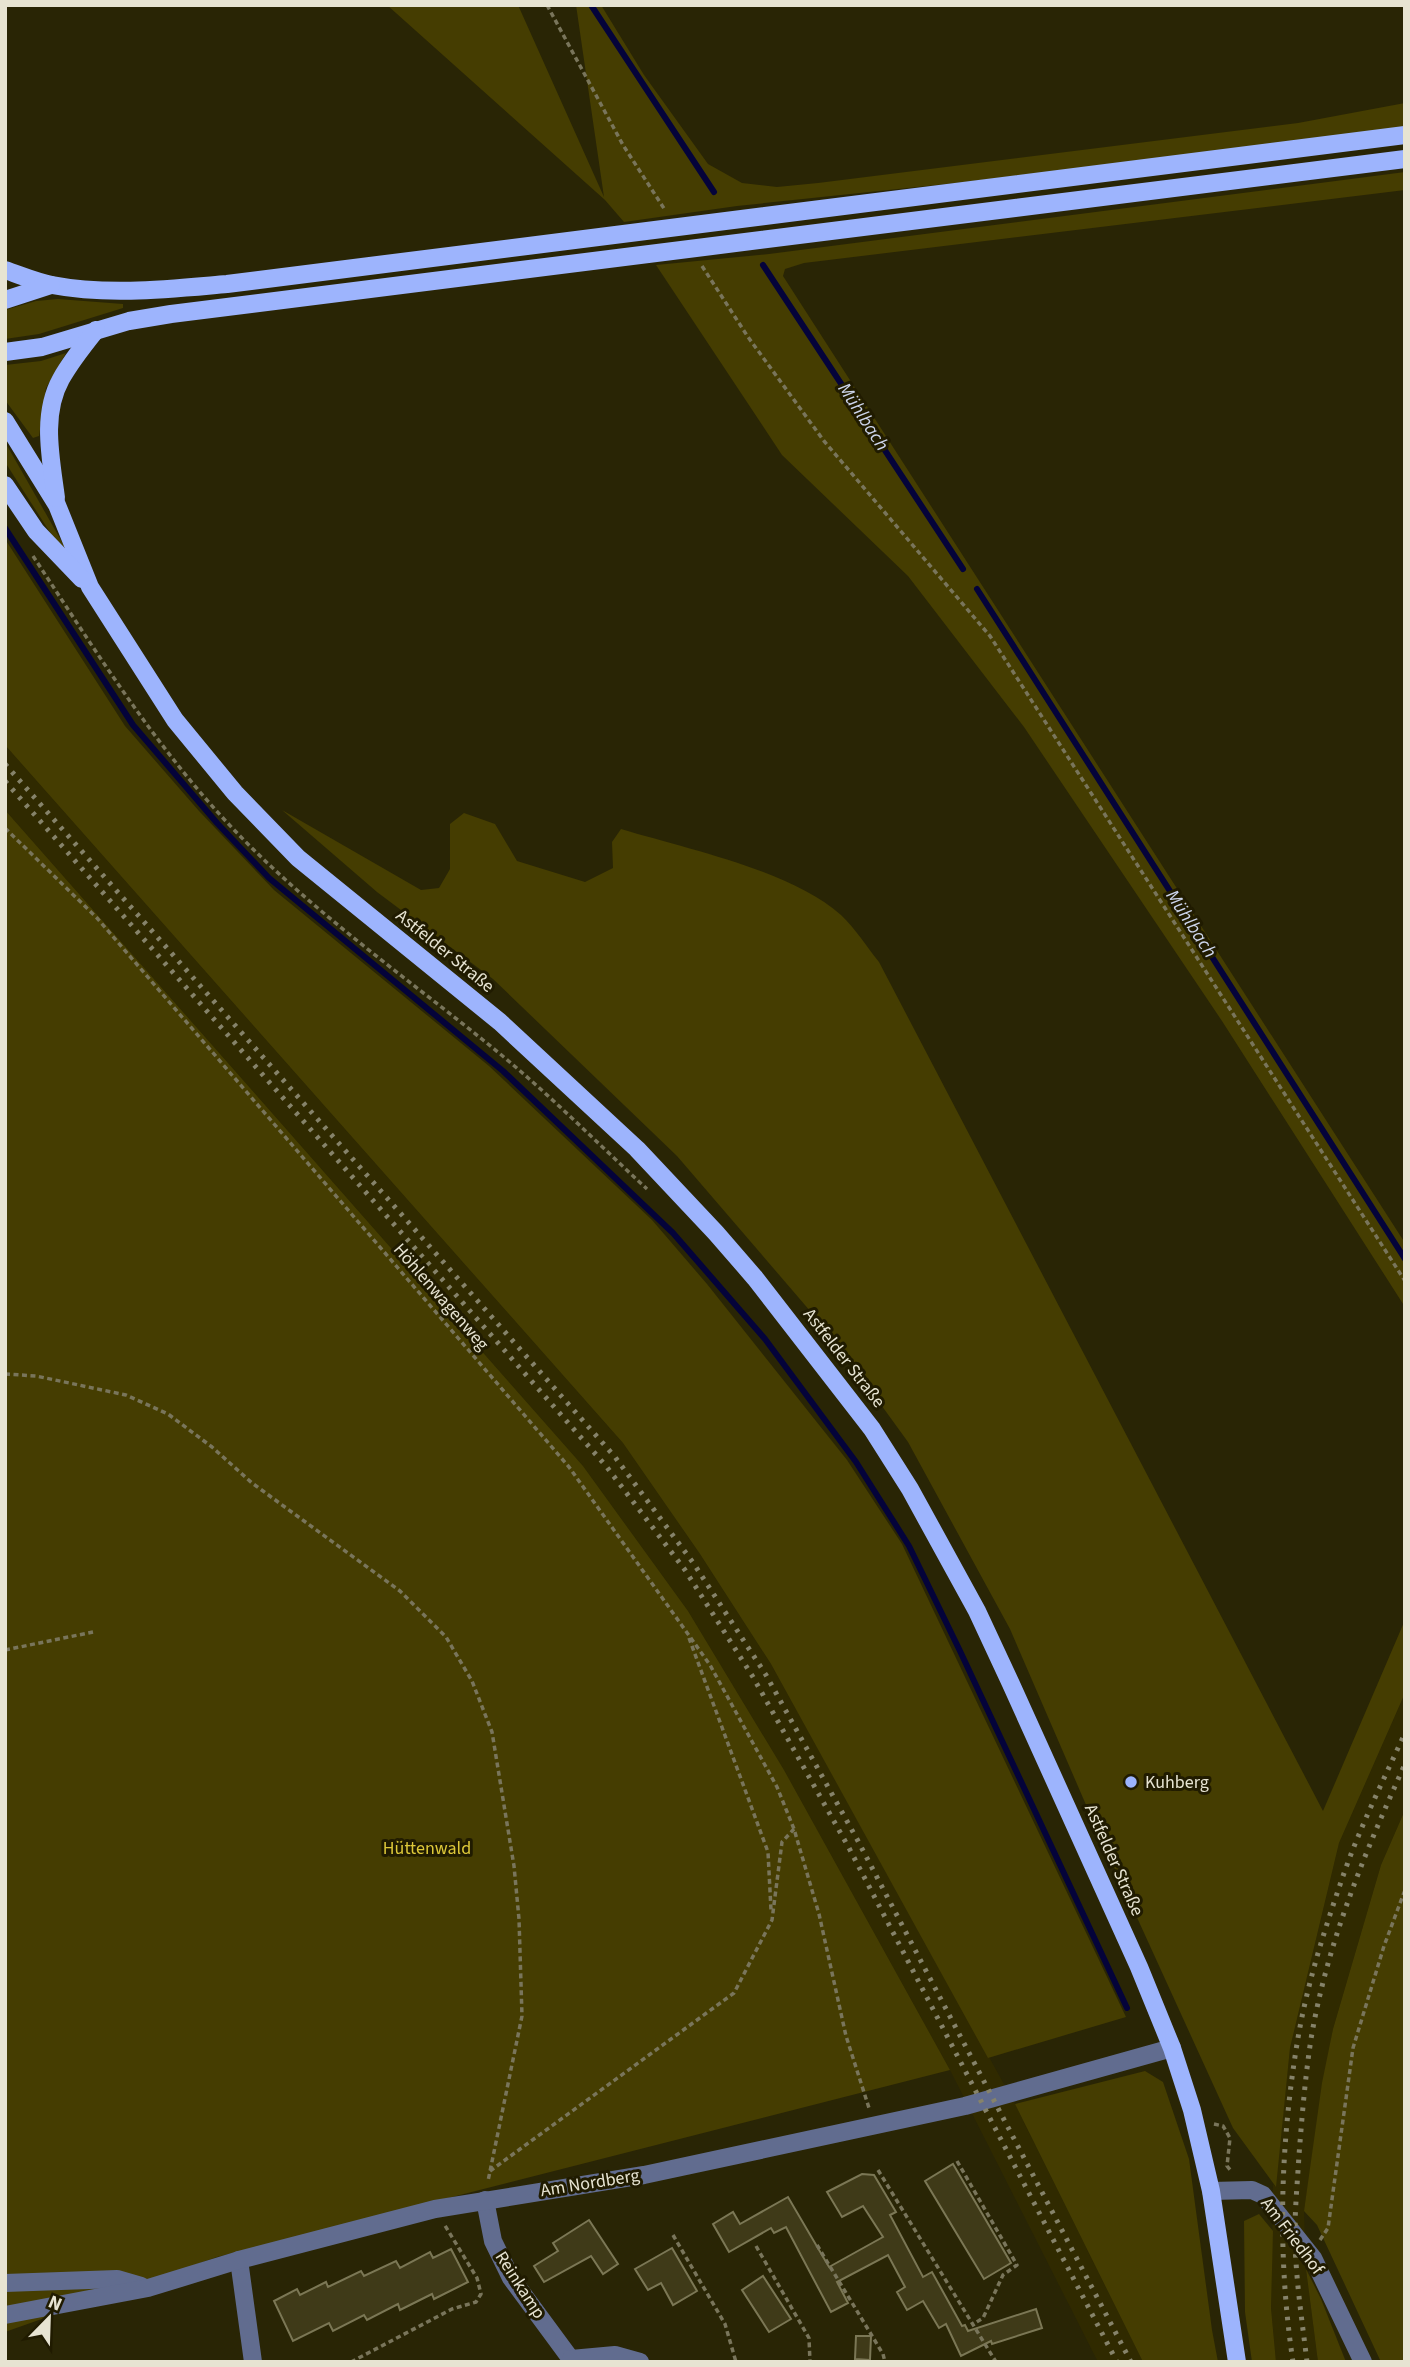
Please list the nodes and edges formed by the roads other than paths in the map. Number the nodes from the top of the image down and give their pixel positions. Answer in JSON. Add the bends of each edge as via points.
{"nodes":[{"id":1,"x":1405,"y":135,"type":"edge"},
{"id":2,"x":1405,"y":159,"type":"edge"},
{"id":3,"x":5,"y":270,"type":"edge"},
{"id":4,"x":51,"y":285,"type":"junction"},
{"id":5,"x":5,"y":300,"type":"edge"},
{"id":6,"x":97,"y":329,"type":"junction"},
{"id":7,"x":5,"y":352,"type":"edge"},
{"id":8,"x":5,"y":421,"type":"edge"},
{"id":9,"x":5,"y":485,"type":"edge"},
{"id":10,"x":57,"y":505,"type":"junction"},
{"id":11,"x":90,"y":587,"type":"junction"},
{"id":12,"x":1172,"y":2048,"type":"junction"},
{"id":13,"x":1211,"y":2191,"type":"junction"},
{"id":14,"x":485,"y":2200,"type":"junction"},
{"id":15,"x":239,"y":2260,"type":"junction"},
{"id":16,"x":5,"y":2283,"type":"edge"},
{"id":17,"x":148,"y":2288,"type":"junction"},
{"id":18,"x":5,"y":2315,"type":"edge"},
{"id":19,"x":572,"y":2361,"type":"edge"},
{"id":20,"x":253,"y":2362,"type":"edge"},
{"id":21,"x":640,"y":2362,"type":"edge"},
{"id":22,"x":1237,"y":2362,"type":"edge"},
{"id":23,"x":1363,"y":2362,"type":"edge"}],
"edges":[{"from":1,"to":4,"type":"main road","via":[[227,284],[129,291]]},
{"from":2,"to":6,"type":"main road","via":[[171,314]]},
{"from":3,"to":4,"type":"main road"},
{"from":4,"to":5,"type":"main road"},
{"from":6,"to":7,"type":"main road","via":[[42,347]]},
{"from":6,"to":10,"type":"main road","via":[[61,380],[51,409],[49,440]]},
{"from":8,"to":10,"type":"main road"},
{"from":9,"to":11,"type":"main road","via":[[36,531]]},
{"from":10,"to":11,"type":"main road"},
{"from":11,"to":12,"type":"main road","name":"Astfelder Straße","via":[[175,720],[261,822],[334,889],[500,1022],[637,1149],[755,1278],[872,1429],[977,1611]]},
{"from":12,"to":13,"type":"main road","name":"Astfelder Straße"},
{"from":12,"to":14,"type":"street","name":"Am Nordberg","via":[[965,2106],[644,2175]]},
{"from":13,"to":22,"type":"main road","name":"Astfelder Straße"},
{"from":13,"to":23,"type":"street","name":"Am Friedhof","via":[[1252,2190],[1263,2195],[1312,2258]]},
{"from":14,"to":15,"type":"street","name":"Am Nordberg"},
{"from":14,"to":19,"type":"street","name":"Reinkamp","via":[[493,2241],[511,2278]]},
{"from":15,"to":17,"type":"street","name":"Am Nordberg"},
{"from":15,"to":20,"type":"street"},
{"from":16,"to":17,"type":"street","via":[[117,2279]]},
{"from":17,"to":18,"type":"street","name":"Am Nordberg"},
{"from":19,"to":21,"type":"street","via":[[615,2355]]}]}
